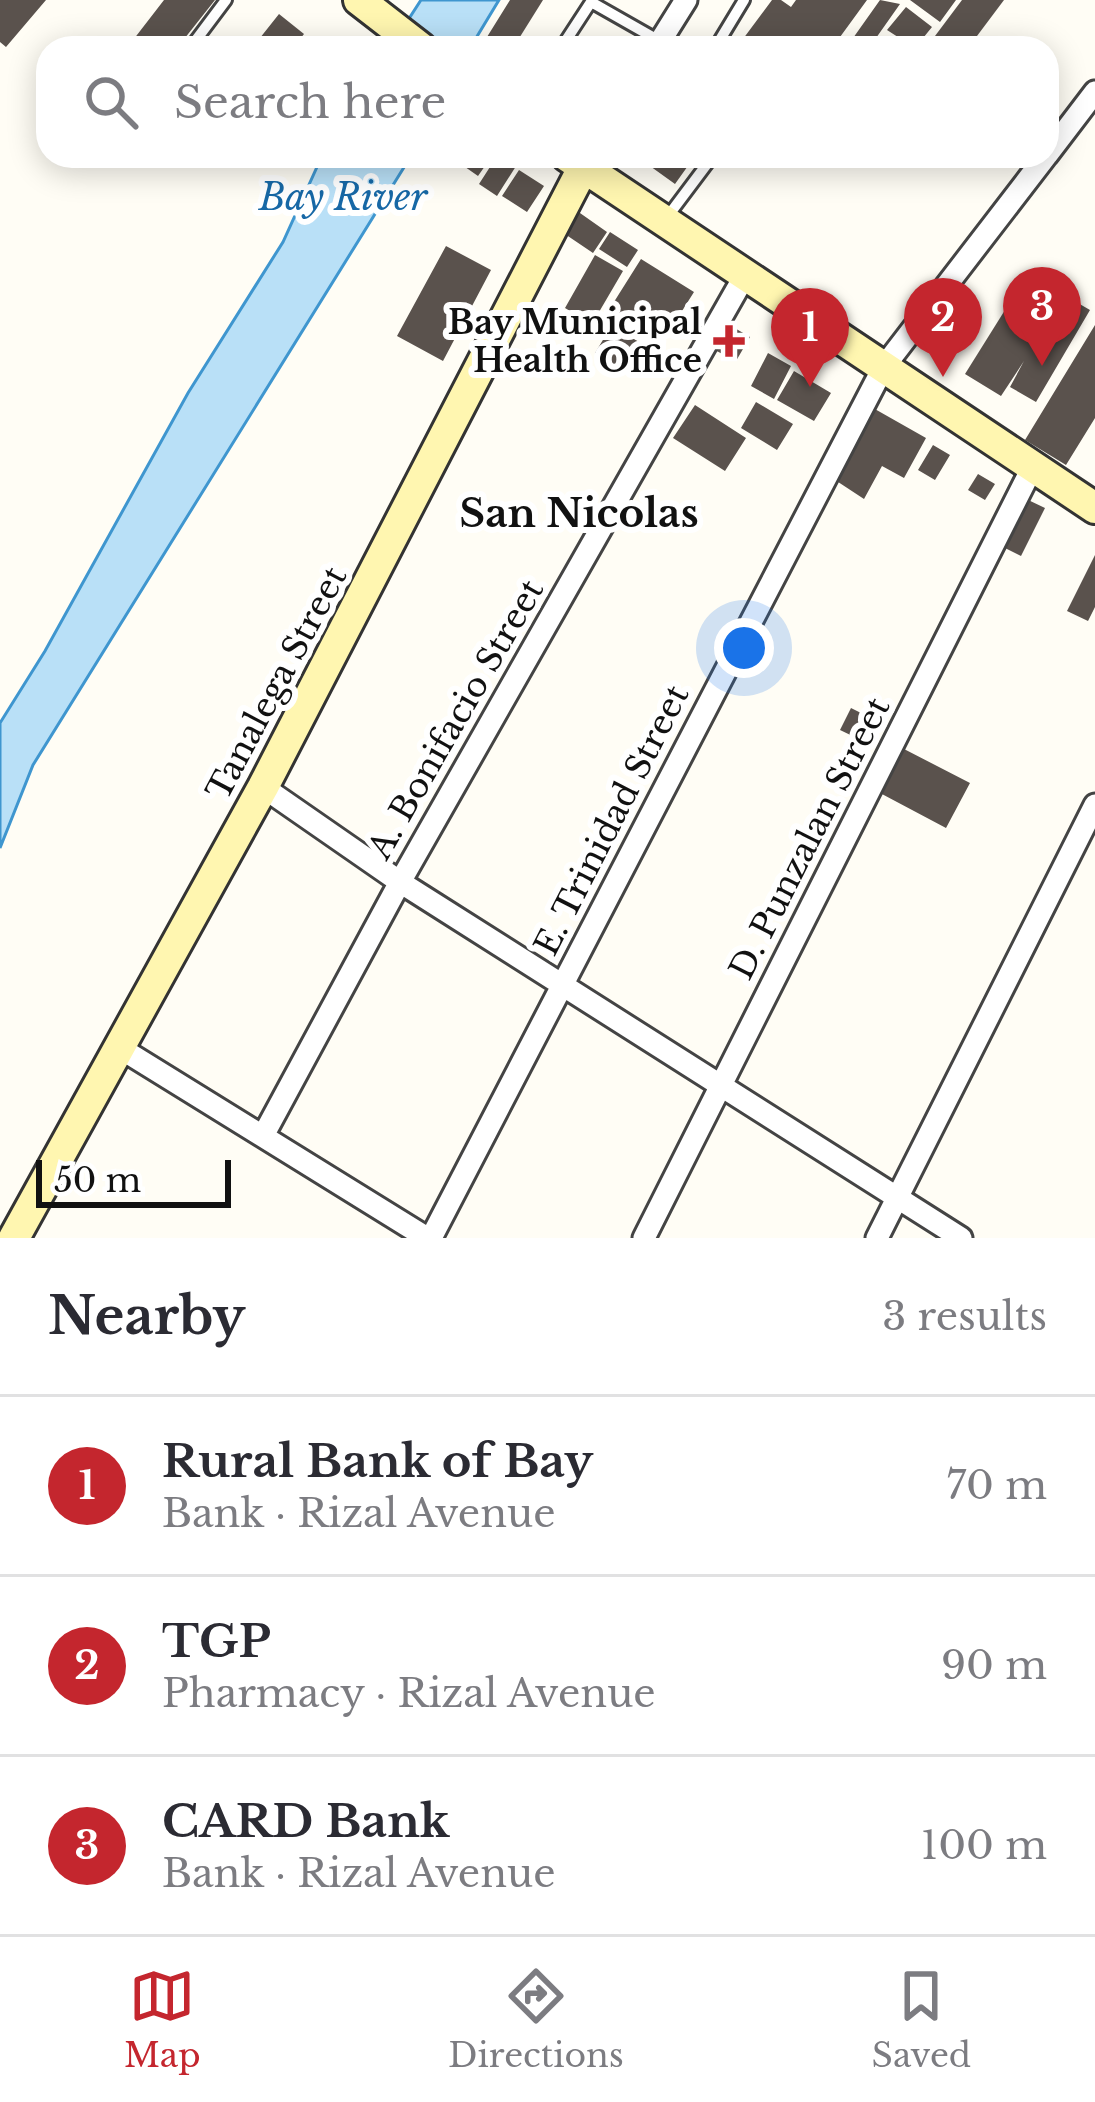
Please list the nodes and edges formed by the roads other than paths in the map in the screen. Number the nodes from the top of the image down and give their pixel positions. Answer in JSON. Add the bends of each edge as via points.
{"nodes":[{"id":1,"x":226,"y":0,"type":"edge"},
{"id":2,"x":359,"y":0,"type":"edge"},
{"id":3,"x":686,"y":0,"type":"edge"},
{"id":4,"x":744,"y":0,"type":"edge"},
{"id":5,"x":199,"y":36,"type":"edge"},
{"id":6,"x":406,"y":36,"type":"edge"},
{"id":7,"x":569,"y":36,"type":"edge"},
{"id":8,"x":648,"y":36,"type":"edge"},
{"id":9,"x":668,"y":36,"type":"edge"},
{"id":10,"x":723,"y":36,"type":"edge"},
{"id":11,"x":1095,"y":92,"type":"edge"},
{"id":12,"x":1059,"y":139,"type":"edge"},
{"id":13,"x":576,"y":168,"type":"edge"},
{"id":14,"x":591,"y":168,"type":"edge"},
{"id":15,"x":704,"y":168,"type":"edge"},
{"id":16,"x":1037,"y":168,"type":"edge"},
{"id":17,"x":663,"y":222,"type":"junction"},
{"id":18,"x":744,"y":277,"type":"junction"},
{"id":19,"x":883,"y":368,"type":"junction"},
{"id":20,"x":1032,"y":468,"type":"junction"},
{"id":21,"x":1095,"y":508,"type":"edge"},
{"id":22,"x":263,"y":787,"type":"junction"},
{"id":23,"x":1095,"y":805,"type":"edge"},
{"id":24,"x":400,"y":882,"type":"junction"},
{"id":25,"x":563,"y":985,"type":"junction"},
{"id":26,"x":120,"y":1048,"type":"junction"},
{"id":27,"x":722,"y":1086,"type":"junction"},
{"id":28,"x":264,"y":1134,"type":"junction"},
{"id":29,"x":897,"y":1197,"type":"junction"},
{"id":30,"x":14,"y":1238,"type":"edge"},
{"id":31,"x":429,"y":1238,"type":"edge"},
{"id":32,"x":644,"y":1238,"type":"edge"},
{"id":33,"x":877,"y":1238,"type":"edge"},
{"id":34,"x":962,"y":1238,"type":"edge"}],
"edges":[{"from":1,"to":5,"type":"lane"},
{"from":2,"to":6,"type":"street"},
{"from":3,"to":9,"type":"street"},
{"from":4,"to":10,"type":"lane"},
{"from":7,"to":8,"type":"lane","via":[[591,2]]},
{"from":11,"to":12,"type":"street","name":"E. Trinidad Street"},
{"from":13,"to":22,"type":"street","name":"Tanalega Street"},
{"from":14,"to":17,"type":"street"},
{"from":15,"to":17,"type":"lane"},
{"from":16,"to":19,"type":"street","name":"E. Trinidad Street"},
{"from":17,"to":18,"type":"street"},
{"from":18,"to":19,"type":"street"},
{"from":18,"to":24,"type":"street","name":"A. Bonifacio Street"},
{"from":19,"to":20,"type":"street"},
{"from":19,"to":25,"type":"street","name":"E. Trinidad Street"},
{"from":20,"to":21,"type":"street"},
{"from":20,"to":27,"type":"street","name":"D. Punzalan Street"},
{"from":22,"to":24,"type":"street"},
{"from":22,"to":26,"type":"street","name":"Tanalega Street"},
{"from":23,"to":29,"type":"street"},
{"from":24,"to":25,"type":"street"},
{"from":24,"to":28,"type":"street","name":"A. Bonifacio Street"},
{"from":25,"to":27,"type":"street"},
{"from":25,"to":31,"type":"street","name":"E. Trinidad Street"},
{"from":26,"to":28,"type":"street"},
{"from":26,"to":30,"type":"street","name":"Tanalega Street"},
{"from":27,"to":29,"type":"street"},
{"from":27,"to":32,"type":"street","name":"D. Punzalan Street"},
{"from":28,"to":31,"type":"street"},
{"from":29,"to":33,"type":"street"},
{"from":29,"to":34,"type":"street"}]}
